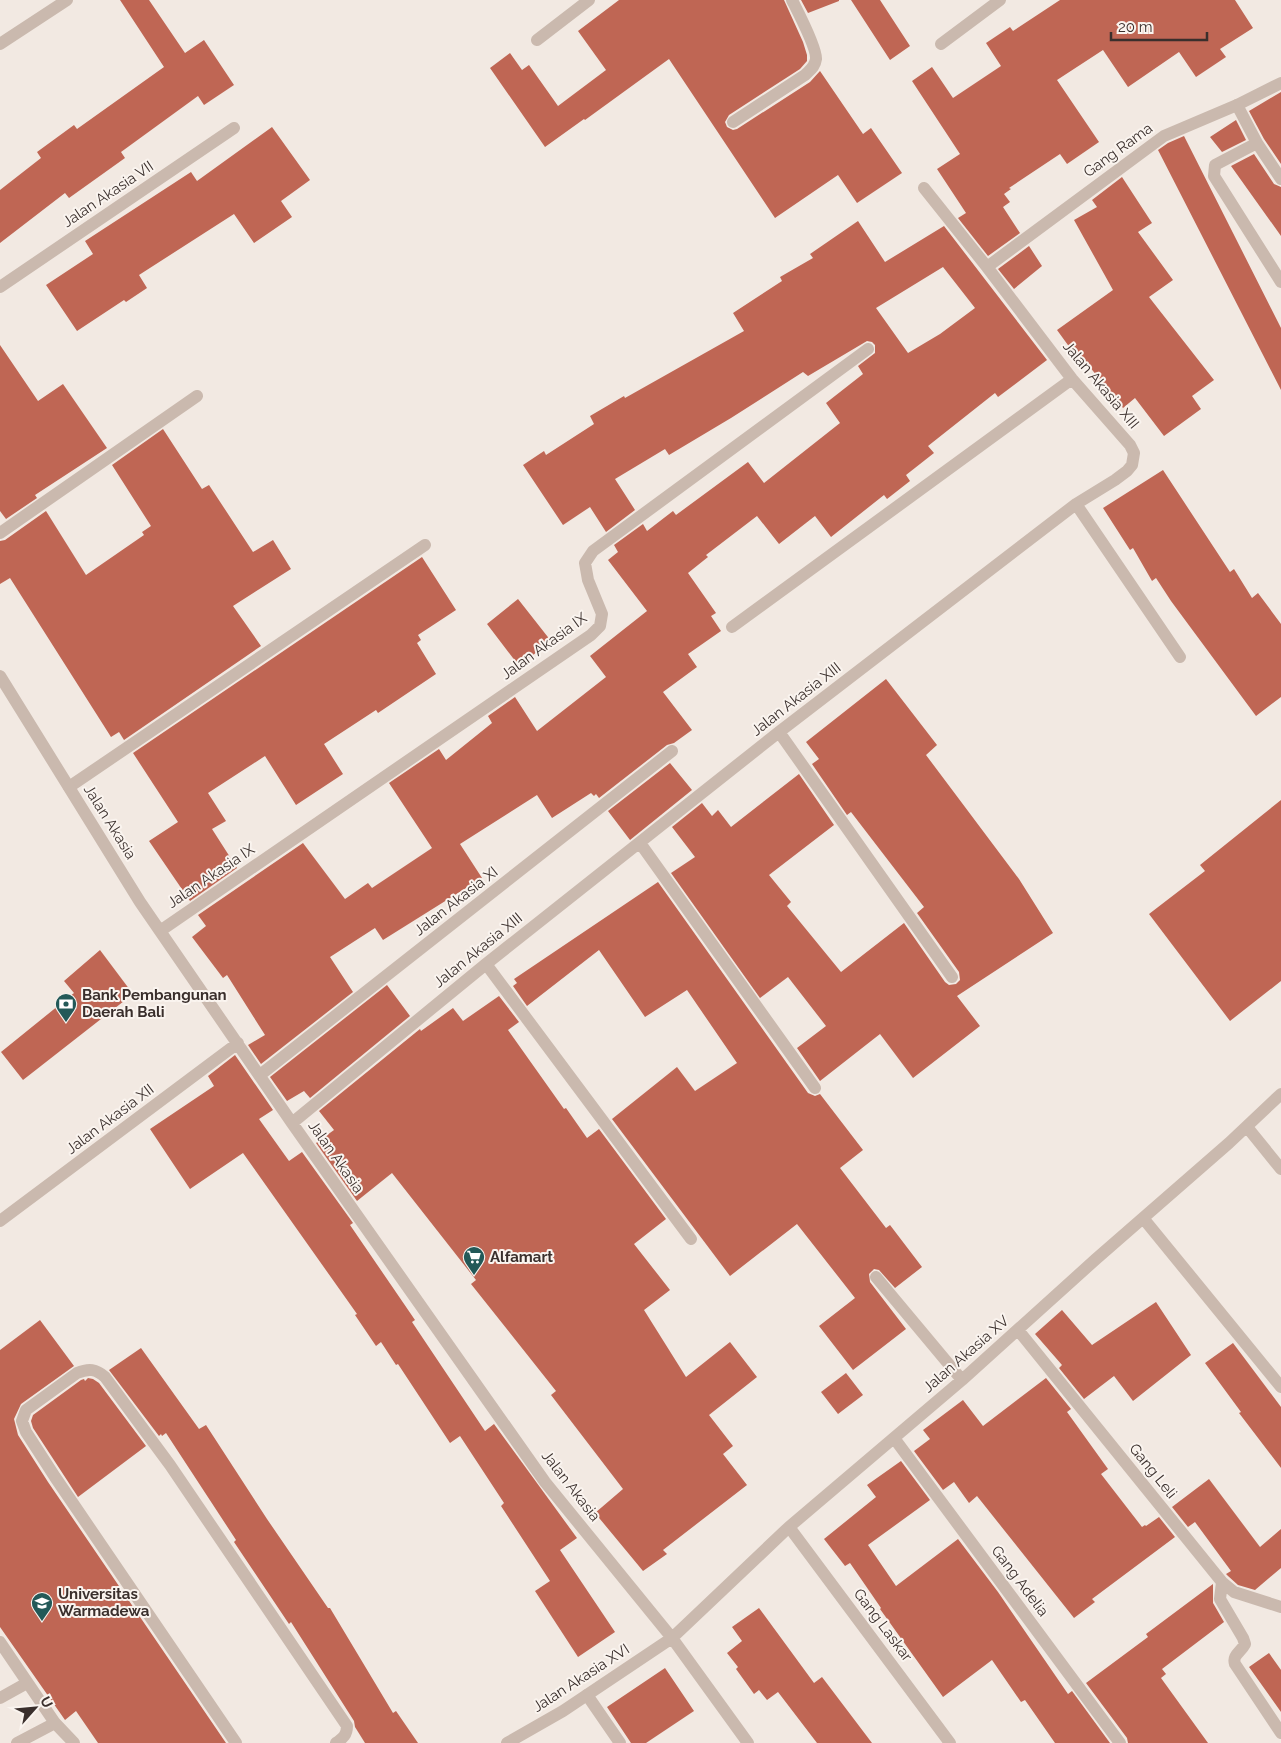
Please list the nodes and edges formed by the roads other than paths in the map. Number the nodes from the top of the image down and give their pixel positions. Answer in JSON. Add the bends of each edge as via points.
{"nodes":[{"id":1,"x":68,"y":0,"type":"edge"},
{"id":2,"x":589,"y":0,"type":"edge"},
{"id":3,"x":792,"y":0,"type":"edge"},
{"id":4,"x":1000,"y":0,"type":"edge"},
{"id":5,"x":537,"y":40,"type":"dead end"},
{"id":6,"x":0,"y":44,"type":"edge"},
{"id":7,"x":941,"y":44,"type":"dead end"},
{"id":8,"x":1281,"y":83,"type":"edge"},
{"id":9,"x":1237,"y":106,"type":"junction"},
{"id":10,"x":733,"y":122,"type":"dead end"},
{"id":11,"x":234,"y":128,"type":"dead end"},
{"id":12,"x":1257,"y":143,"type":"junction"},
{"id":13,"x":1281,"y":179,"type":"edge"},
{"id":14,"x":924,"y":188,"type":"dead end"},
{"id":15,"x":987,"y":267,"type":"junction"},
{"id":16,"x":1281,"y":282,"type":"edge"},
{"id":17,"x":0,"y":287,"type":"edge"},
{"id":18,"x":868,"y":349,"type":"dead end"},
{"id":19,"x":1072,"y":379,"type":"junction"},
{"id":20,"x":197,"y":396,"type":"dead end"},
{"id":21,"x":1076,"y":504,"type":"junction"},
{"id":22,"x":0,"y":533,"type":"edge"},
{"id":23,"x":425,"y":545,"type":"dead end"},
{"id":24,"x":732,"y":627,"type":"dead end"},
{"id":25,"x":1180,"y":656,"type":"dead end"},
{"id":26,"x":0,"y":676,"type":"edge"},
{"id":27,"x":778,"y":732,"type":"junction"},
{"id":28,"x":672,"y":752,"type":"dead end"},
{"id":29,"x":69,"y":787,"type":"junction"},
{"id":30,"x":640,"y":843,"type":"junction"},
{"id":31,"x":160,"y":931,"type":"junction"},
{"id":32,"x":486,"y":964,"type":"junction"},
{"id":33,"x":952,"y":977,"type":"dead end"},
{"id":34,"x":238,"y":1043,"type":"junction"},
{"id":35,"x":260,"y":1075,"type":"junction"},
{"id":36,"x":815,"y":1088,"type":"dead end"},
{"id":37,"x":1281,"y":1094,"type":"edge"},
{"id":38,"x":292,"y":1123,"type":"junction"},
{"id":39,"x":1247,"y":1127,"type":"junction"},
{"id":40,"x":1281,"y":1169,"type":"edge"},
{"id":41,"x":1143,"y":1218,"type":"junction"},
{"id":42,"x":0,"y":1221,"type":"edge"},
{"id":43,"x":692,"y":1238,"type":"dead end"},
{"id":44,"x":876,"y":1277,"type":"dead end"},
{"id":45,"x":1018,"y":1330,"type":"junction"},
{"id":46,"x":962,"y":1380,"type":"junction"},
{"id":47,"x":1281,"y":1387,"type":"edge"},
{"id":48,"x":894,"y":1438,"type":"junction"},
{"id":49,"x":789,"y":1527,"type":"junction"},
{"id":50,"x":1222,"y":1582,"type":"junction"},
{"id":51,"x":1281,"y":1607,"type":"edge"},
{"id":52,"x":672,"y":1638,"type":"junction"},
{"id":53,"x":1,"y":1645,"type":"edge"},
{"id":54,"x":27,"y":1683,"type":"junction"},
{"id":55,"x":587,"y":1695,"type":"junction"},
{"id":56,"x":0,"y":1698,"type":"edge"},
{"id":57,"x":55,"y":1723,"type":"junction"},
{"id":58,"x":1281,"y":1733,"type":"edge"},
{"id":59,"x":514,"y":1741,"type":"edge"},
{"id":60,"x":17,"y":1743,"type":"edge"},
{"id":61,"x":74,"y":1743,"type":"edge"},
{"id":62,"x":236,"y":1743,"type":"edge"},
{"id":63,"x":336,"y":1743,"type":"edge"},
{"id":64,"x":620,"y":1743,"type":"edge"},
{"id":65,"x":748,"y":1743,"type":"edge"},
{"id":66,"x":950,"y":1743,"type":"edge"},
{"id":67,"x":1120,"y":1743,"type":"edge"}],
"edges":[{"from":1,"to":6,"type":"street"},
{"from":2,"to":5,"type":"street"},
{"from":3,"to":10,"type":"street","via":[[814,49],[816,62],[805,75]]},
{"from":4,"to":7,"type":"street"},
{"from":8,"to":9,"type":"street","name":"Gang Rama"},
{"from":9,"to":12,"type":"street"},
{"from":9,"to":15,"type":"street","name":"Gang Rama","via":[[1164,136]]},
{"from":11,"to":17,"type":"street","name":"Jalan Akasia VII"},
{"from":12,"to":13,"type":"street"},
{"from":12,"to":16,"type":"street","via":[[1215,165],[1214,176]]},
{"from":14,"to":15,"type":"street","name":"Jalan Akasia XIII"},
{"from":15,"to":19,"type":"street","name":"Jalan Akasia XIII"},
{"from":18,"to":31,"type":"street","name":"Jalan Akasia IX","via":[[593,551],[585,563],[588,580],[602,614],[600,626],[590,635]]},
{"from":19,"to":21,"type":"street","name":"Jalan Akasia XIII","via":[[1134,453],[1127,471]]},
{"from":19,"to":24,"type":"street"},
{"from":20,"to":22,"type":"street"},
{"from":21,"to":25,"type":"street"},
{"from":21,"to":27,"type":"street","name":"Jalan Akasia XIII"},
{"from":23,"to":29,"type":"street"},
{"from":26,"to":29,"type":"street","name":"Jalan Akasia"},
{"from":27,"to":30,"type":"street","name":"Jalan Akasia XIII"},
{"from":27,"to":33,"type":"street"},
{"from":28,"to":35,"type":"street","name":"Jalan Akasia XI"},
{"from":29,"to":31,"type":"street","name":"Jalan Akasia"},
{"from":30,"to":32,"type":"street","name":"Jalan Akasia XIII"},
{"from":30,"to":36,"type":"street"},
{"from":31,"to":34,"type":"street","name":"Jalan Akasia"},
{"from":32,"to":38,"type":"street","name":"Jalan Akasia XIII"},
{"from":32,"to":43,"type":"street"},
{"from":34,"to":35,"type":"street","name":"Jalan Akasia"},
{"from":34,"to":42,"type":"street","name":"Jalan Akasia XII"},
{"from":35,"to":38,"type":"street","name":"Jalan Akasia"},
{"from":37,"to":39,"type":"street","name":"Jalan Akasia XV"},
{"from":38,"to":52,"type":"street","name":"Jalan Akasia","via":[[546,1482]]},
{"from":39,"to":40,"type":"street"},
{"from":39,"to":41,"type":"street","name":"Jalan Akasia XV"},
{"from":41,"to":45,"type":"street","name":"Jalan Akasia XV"},
{"from":41,"to":47,"type":"street"},
{"from":44,"to":46,"type":"street"},
{"from":45,"to":46,"type":"street","name":"Jalan Akasia XV"},
{"from":45,"to":50,"type":"street","name":"Gang Leli"},
{"from":46,"to":48,"type":"street","name":"Jalan Akasia XV"},
{"from":48,"to":49,"type":"street","name":"Jalan Akasia XV"},
{"from":48,"to":67,"type":"street","name":"Gang Adelia"},
{"from":49,"to":52,"type":"street","name":"Jalan Akasia XV"},
{"from":49,"to":66,"type":"street","name":"Gang Laskar"},
{"from":50,"to":51,"type":"street","name":"Gang Leli","via":[[1234,1592]]},
{"from":50,"to":58,"type":"street","via":[[1220,1600],[1245,1644],[1235,1655],[1235,1664]]},
{"from":52,"to":55,"type":"street","name":"Jalan Akasia XVI"},
{"from":52,"to":65,"type":"street","name":"Jalan Akasia"},
{"from":53,"to":54,"type":"street"},
{"from":54,"to":56,"type":"street"},
{"from":54,"to":57,"type":"street"},
{"from":55,"to":59,"type":"street","name":"Jalan Akasia XVI"},
{"from":55,"to":64,"type":"street"},
{"from":57,"to":60,"type":"street"},
{"from":57,"to":61,"type":"street"},
{"from":62,"to":63,"type":"street","via":[[26,1432],[22,1421],[26,1410],[77,1372],[98,1370],[105,1377],[170,1465],[347,1726],[343,1738]]}]}
